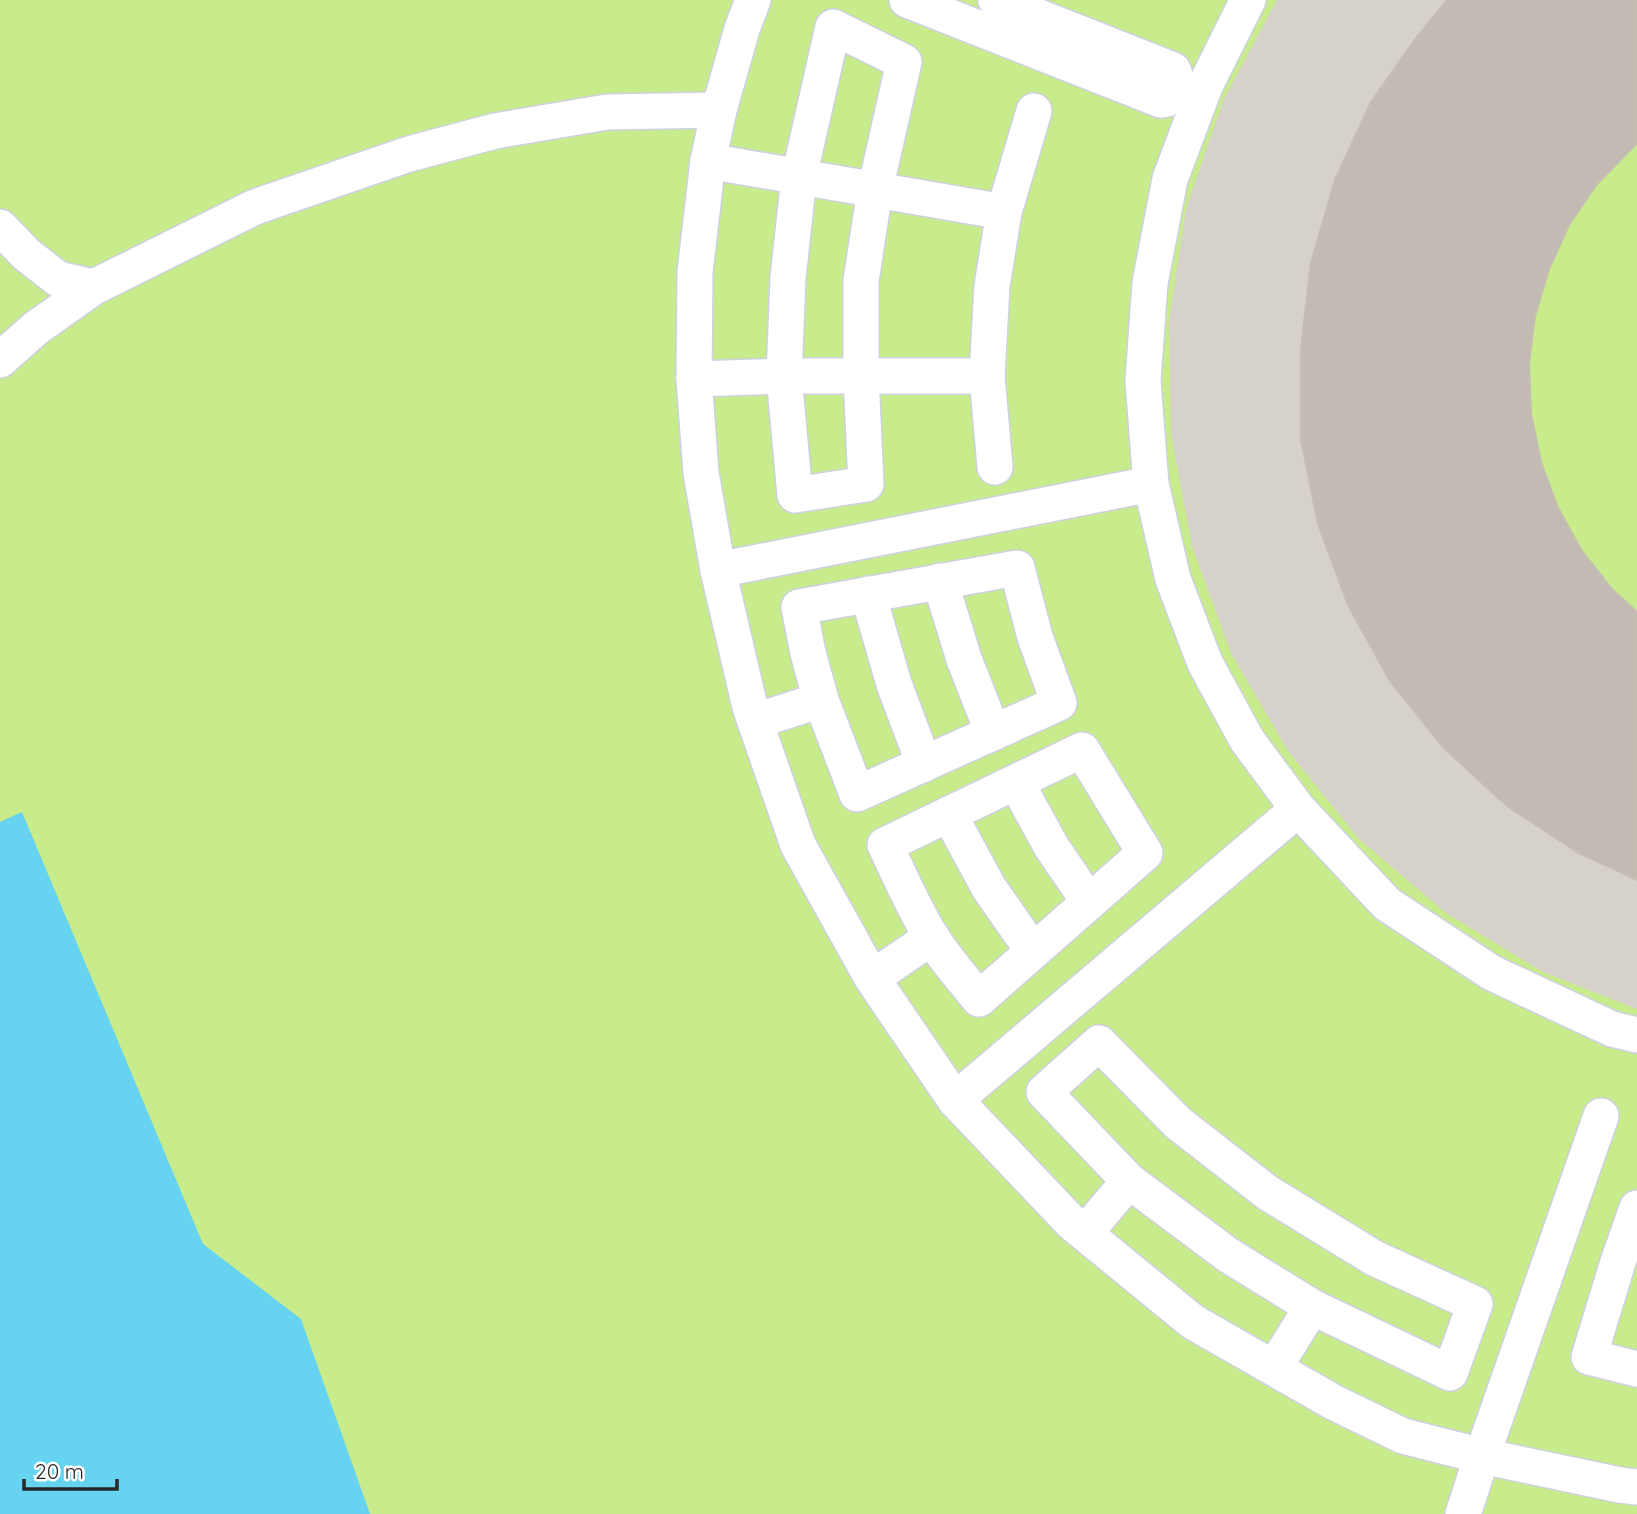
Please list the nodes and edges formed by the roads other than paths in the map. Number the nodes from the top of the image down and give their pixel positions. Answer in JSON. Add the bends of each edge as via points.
{"nodes":[{"id":1,"x":753,"y":0,"type":"edge"},
{"id":2,"x":907,"y":0,"type":"edge"},
{"id":3,"x":996,"y":0,"type":"edge"},
{"id":4,"x":1248,"y":0,"type":"edge"},
{"id":5,"x":719,"y":110,"type":"junction"},
{"id":6,"x":1034,"y":111,"type":"dead end"},
{"id":7,"x":708,"y":161,"type":"junction"},
{"id":8,"x":799,"y":177,"type":"junction"},
{"id":9,"x":875,"y":190,"type":"junction"},
{"id":10,"x":1004,"y":212,"type":"junction"},
{"id":11,"x":0,"y":227,"type":"edge"},
{"id":12,"x":94,"y":287,"type":"junction"},
{"id":13,"x":0,"y":360,"type":"edge"},
{"id":14,"x":783,"y":376,"type":"junction"},
{"id":15,"x":861,"y":376,"type":"junction"},
{"id":16,"x":988,"y":376,"type":"junction"},
{"id":17,"x":694,"y":379,"type":"junction"},
{"id":18,"x":995,"y":467,"type":"dead end"},
{"id":19,"x":1151,"y":484,"type":"junction"},
{"id":20,"x":718,"y":570,"type":"junction"},
{"id":21,"x":940,"y":581,"type":"junction"},
{"id":22,"x":869,"y":594,"type":"junction"},
{"id":23,"x":821,"y":700,"type":"junction"},
{"id":24,"x":755,"y":721,"type":"junction"},
{"id":25,"x":993,"y":733,"type":"junction"},
{"id":26,"x":924,"y":764,"type":"junction"},
{"id":27,"x":1016,"y":782,"type":"junction"},
{"id":28,"x":1298,"y":809,"type":"junction"},
{"id":29,"x":949,"y":814,"type":"junction"},
{"id":30,"x":1089,"y":902,"type":"junction"},
{"id":31,"x":932,"y":937,"type":"junction"},
{"id":32,"x":1033,"y":951,"type":"junction"},
{"id":33,"x":872,"y":978,"type":"junction"},
{"id":34,"x":1637,"y":1035,"type":"edge"},
{"id":35,"x":955,"y":1100,"type":"junction"},
{"id":36,"x":1601,"y":1116,"type":"dead end"},
{"id":37,"x":1129,"y":1181,"type":"junction"},
{"id":38,"x":1637,"y":1208,"type":"edge"},
{"id":39,"x":1085,"y":1233,"type":"junction"},
{"id":40,"x":1627,"y":1264,"type":"edge"},
{"id":41,"x":1312,"y":1307,"type":"junction"},
{"id":42,"x":1274,"y":1368,"type":"junction"},
{"id":43,"x":1637,"y":1369,"type":"edge"},
{"id":44,"x":1482,"y":1456,"type":"junction"},
{"id":45,"x":1637,"y":1487,"type":"edge"},
{"id":46,"x":1463,"y":1514,"type":"edge"}],
"edges":[{"from":1,"to":5,"type":"lane"},
{"from":2,"to":3,"type":"lane","via":[[1166,99],[1173,70]]},
{"from":4,"to":19,"type":"lane","via":[[1205,86],[1170,179],[1150,283],[1143,381]]},
{"from":5,"to":7,"type":"lane"},
{"from":5,"to":12,"type":"lane","via":[[607,112],[495,131],[409,154],[254,207]]},
{"from":6,"to":10,"type":"lane"},
{"from":7,"to":8,"type":"lane"},
{"from":7,"to":17,"type":"lane","via":[[695,272]]},
{"from":8,"to":9,"type":"lane"},
{"from":8,"to":9,"type":"lane","via":[[833,27],[904,62]]},
{"from":8,"to":14,"type":"lane"},
{"from":9,"to":10,"type":"lane"},
{"from":9,"to":15,"type":"lane","via":[[861,281]]},
{"from":10,"to":16,"type":"lane","via":[[992,286]]},
{"from":11,"to":12,"type":"lane","via":[[58,279]]},
{"from":12,"to":13,"type":"lane"},
{"from":14,"to":15,"type":"lane"},
{"from":14,"to":15,"type":"lane","via":[[794,495],[866,484]]},
{"from":14,"to":17,"type":"lane"},
{"from":15,"to":16,"type":"lane"},
{"from":16,"to":18,"type":"lane"},
{"from":17,"to":20,"type":"lane","via":[[701,473]]},
{"from":19,"to":20,"type":"lane"},
{"from":19,"to":28,"type":"lane","via":[[1173,579],[1205,663],[1247,740]]},
{"from":20,"to":24,"type":"lane"},
{"from":21,"to":22,"type":"lane"},
{"from":21,"to":25,"type":"lane"},
{"from":21,"to":25,"type":"lane","via":[[1017,568],[1059,703]]},
{"from":22,"to":23,"type":"lane","via":[[799,607]]},
{"from":22,"to":26,"type":"lane","via":[[894,684]]},
{"from":23,"to":24,"type":"lane"},
{"from":23,"to":26,"type":"lane","via":[[857,794]]},
{"from":24,"to":33,"type":"lane","via":[[798,845]]},
{"from":25,"to":26,"type":"lane"},
{"from":27,"to":29,"type":"lane"},
{"from":27,"to":30,"type":"lane"},
{"from":27,"to":30,"type":"lane","via":[[1082,750],[1145,853]]},
{"from":28,"to":34,"type":"lane","via":[[1387,904],[1492,973],[1612,1029]]},
{"from":28,"to":35,"type":"lane"},
{"from":29,"to":31,"type":"lane","via":[[885,845]]},
{"from":29,"to":32,"type":"lane","via":[[989,888]]},
{"from":30,"to":32,"type":"lane"},
{"from":31,"to":32,"type":"lane","via":[[979,999]]},
{"from":31,"to":33,"type":"lane"},
{"from":33,"to":35,"type":"lane"},
{"from":35,"to":39,"type":"lane"},
{"from":36,"to":44,"type":"lane"},
{"from":37,"to":39,"type":"lane"},
{"from":37,"to":41,"type":"lane","via":[[1228,1255]]},
{"from":37,"to":41,"type":"lane","via":[[1044,1091],[1099,1043],[1178,1123],[1268,1193],[1374,1258],[1475,1304],[1450,1373]]},
{"from":38,"to":40,"type":"lane"},
{"from":39,"to":42,"type":"lane","via":[[1193,1322]]},
{"from":40,"to":43,"type":"lane","via":[[1589,1357]]},
{"from":41,"to":42,"type":"lane"},
{"from":42,"to":44,"type":"lane","via":[[1403,1436]]},
{"from":44,"to":45,"type":"lane"},
{"from":44,"to":46,"type":"lane"}]}
